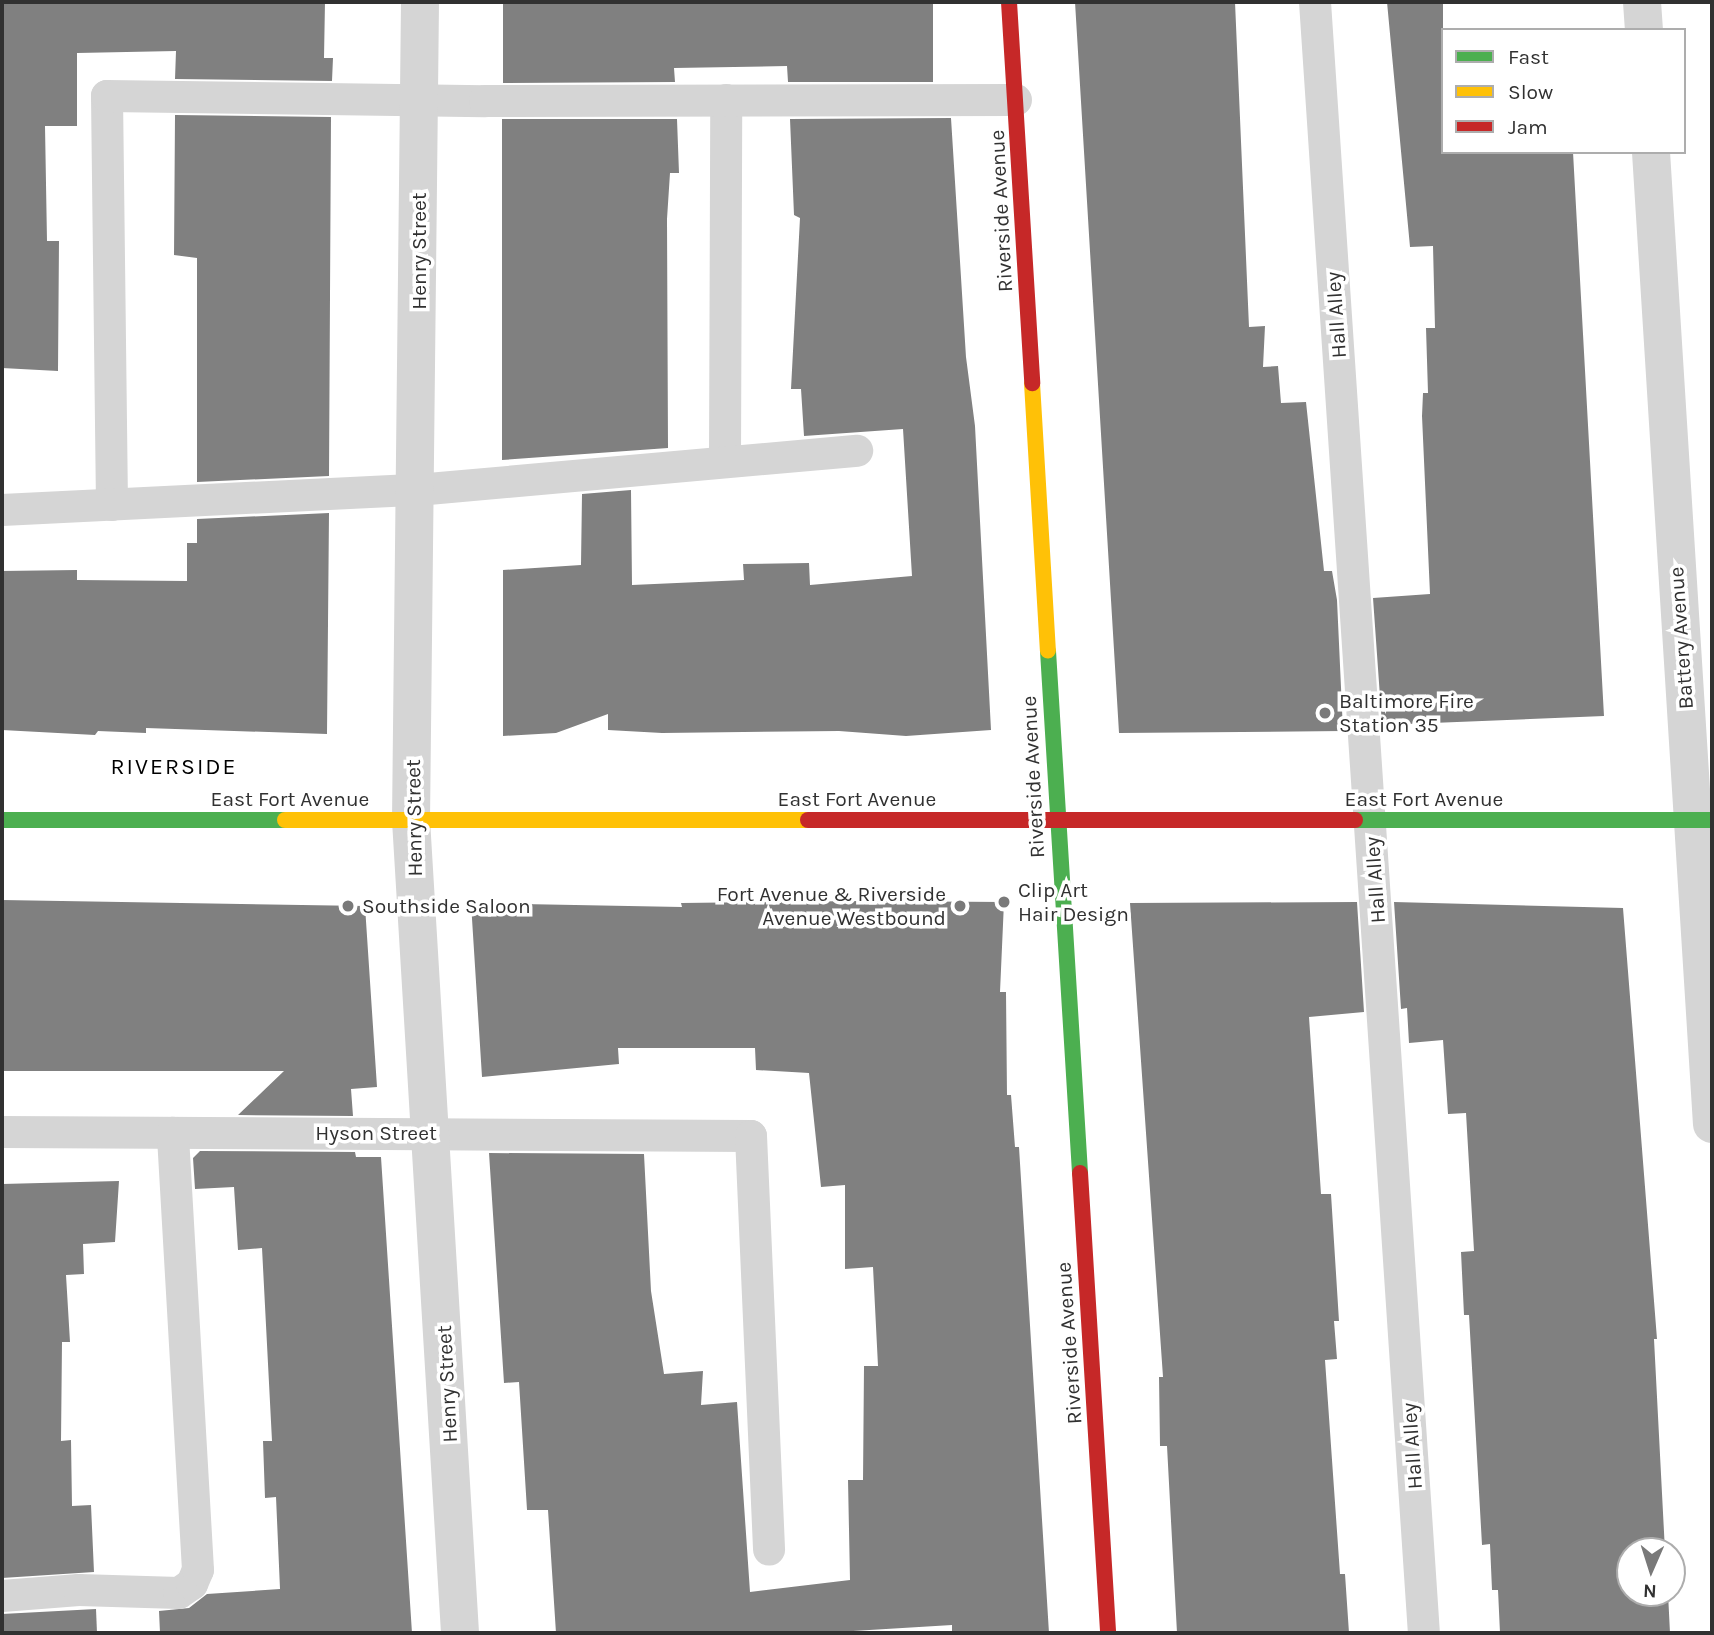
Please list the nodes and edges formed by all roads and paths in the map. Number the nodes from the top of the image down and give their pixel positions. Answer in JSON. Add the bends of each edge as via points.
{"nodes":[{"id":1,"x":420,"y":2,"type":"edge"},
{"id":2,"x":1009,"y":2,"type":"edge"},
{"id":3,"x":1315,"y":2,"type":"edge"},
{"id":4,"x":1642,"y":2,"type":"edge"},
{"id":5,"x":1644,"y":28,"type":"edge"},
{"id":6,"x":726,"y":100,"type":"junction"},
{"id":7,"x":1016,"y":100,"type":"junction"},
{"id":8,"x":420,"y":101,"type":"junction"},
{"id":9,"x":1651,"y":154,"type":"edge"},
{"id":10,"x":858,"y":451,"type":"dead end"},
{"id":11,"x":725,"y":462,"type":"junction"},
{"id":12,"x":417,"y":490,"type":"junction"},
{"id":13,"x":112,"y":505,"type":"junction"},
{"id":14,"x":2,"y":510,"type":"edge"},
{"id":15,"x":2,"y":820,"type":"edge"},
{"id":16,"x":411,"y":820,"type":"junction"},
{"id":17,"x":1057,"y":820,"type":"junction"},
{"id":18,"x":1371,"y":820,"type":"junction"},
{"id":19,"x":1703,"y":820,"type":"edge"},
{"id":20,"x":1712,"y":1124,"type":"edge"},
{"id":21,"x":2,"y":1132,"type":"edge"},
{"id":22,"x":173,"y":1133,"type":"junction"},
{"id":23,"x":433,"y":1133,"type":"junction"},
{"id":24,"x":769,"y":1550,"type":"dead end"},
{"id":25,"x":2,"y":1596,"type":"edge"},
{"id":26,"x":460,"y":1633,"type":"edge"},
{"id":27,"x":1108,"y":1633,"type":"edge"},
{"id":28,"x":1424,"y":1633,"type":"edge"}],
"edges":[{"from":1,"to":8,"type":"street","name":"Henry Street"},
{"from":2,"to":7,"type":"street","name":"Riverside Avenue"},
{"from":3,"to":18,"type":"lane","name":"Hall Alley"},
{"from":4,"to":5,"type":"street"},
{"from":6,"to":7,"type":"lane"},
{"from":6,"to":8,"type":"lane"},
{"from":6,"to":11,"type":"lane"},
{"from":7,"to":17,"type":"street","name":"Riverside Avenue"},
{"from":8,"to":12,"type":"street","name":"Henry Street"},
{"from":8,"to":13,"type":"lane","via":[[107,96]]},
{"from":9,"to":19,"type":"street","name":"Battery Avenue"},
{"from":10,"to":11,"type":"lane"},
{"from":11,"to":12,"type":"lane"},
{"from":12,"to":13,"type":"lane"},
{"from":12,"to":16,"type":"street","name":"Henry Street"},
{"from":13,"to":14,"type":"lane"},
{"from":15,"to":16,"type":"street","name":"East Fort Avenue"},
{"from":16,"to":17,"type":"street","name":"East Fort Avenue"},
{"from":16,"to":23,"type":"street","name":"Henry Street"},
{"from":17,"to":18,"type":"street","name":"East Fort Avenue"},
{"from":17,"to":27,"type":"street","name":"Riverside Avenue"},
{"from":18,"to":19,"type":"street","name":"East Fort Avenue"},
{"from":18,"to":28,"type":"lane","name":"Hall Alley"},
{"from":19,"to":20,"type":"street","name":"Battery Avenue"},
{"from":21,"to":22,"type":"lane","name":"Hyson Street"},
{"from":22,"to":23,"type":"lane","name":"Hyson Street"},
{"from":22,"to":25,"type":"lane","via":[[198,1570],[192,1584],[179,1593],[79,1590]]},
{"from":23,"to":24,"type":"lane","name":"Hyson Street","via":[[751,1136]]},
{"from":23,"to":26,"type":"street","name":"Henry Street"}]}
